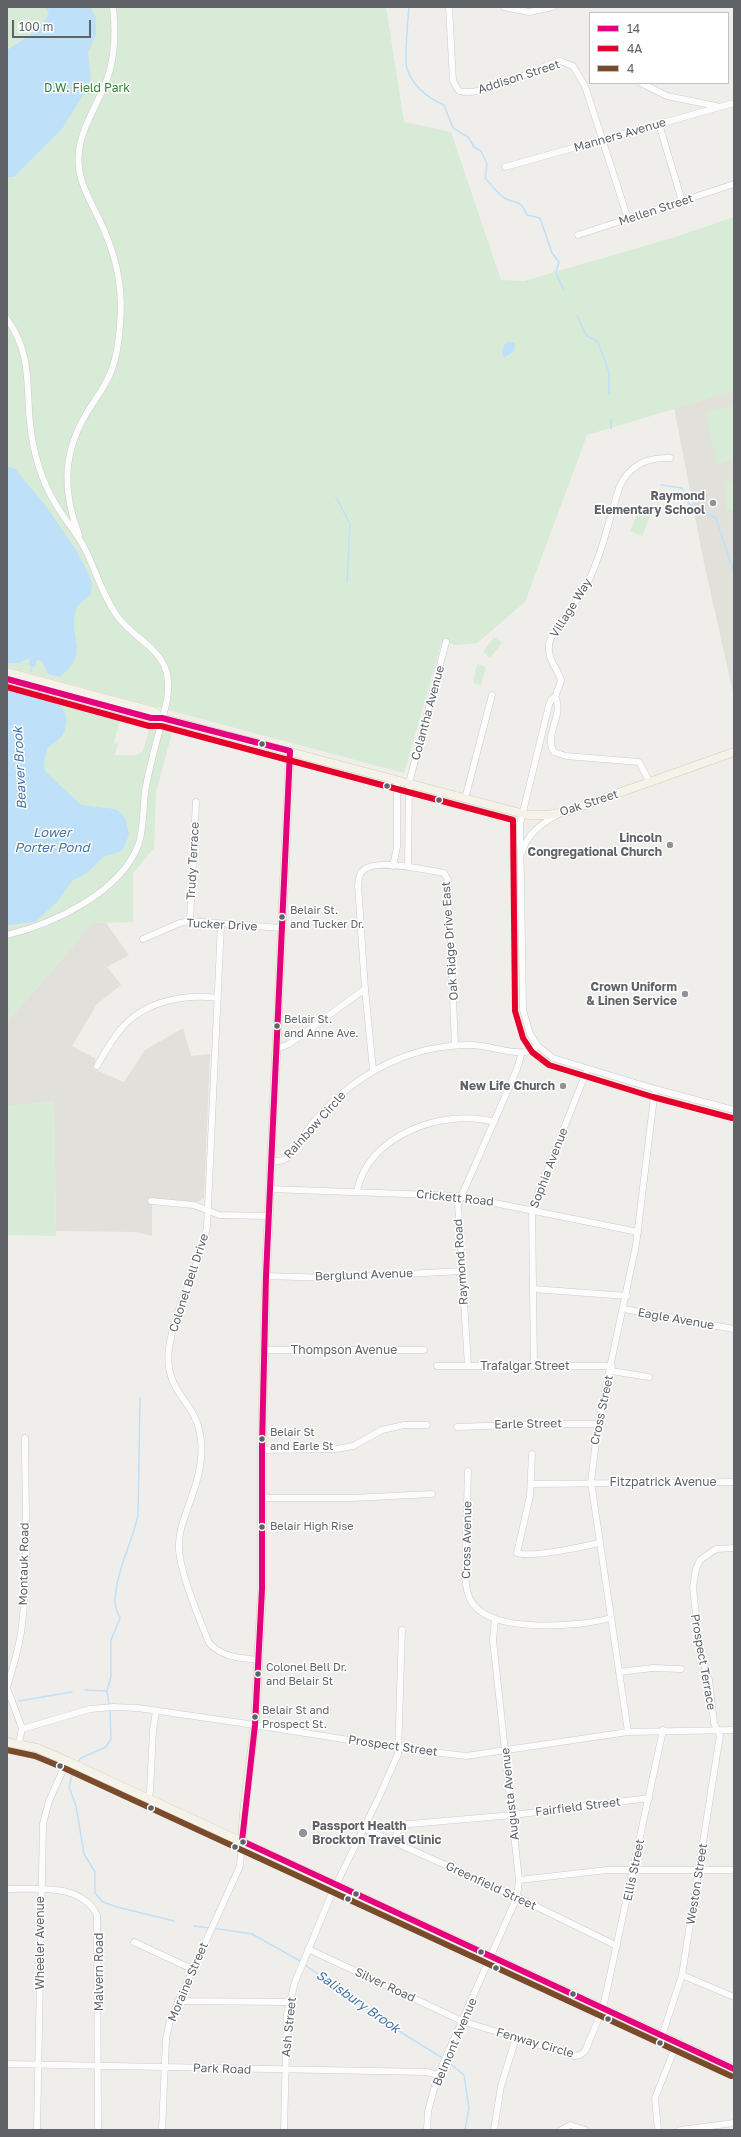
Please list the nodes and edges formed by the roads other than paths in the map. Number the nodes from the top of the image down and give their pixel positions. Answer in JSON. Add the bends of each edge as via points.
{"nodes":[{"id":1,"x":113,"y":7,"type":"edge"},
{"id":2,"x":449,"y":7,"type":"edge"},
{"id":3,"x":504,"y":7,"type":"edge"},
{"id":4,"x":553,"y":7,"type":"edge"},
{"id":5,"x":534,"y":9,"type":"edge"},
{"id":6,"x":643,"y":84,"type":"edge"},
{"id":7,"x":734,"y":103,"type":"edge"},
{"id":8,"x":719,"y":106,"type":"junction"},
{"id":9,"x":659,"y":124,"type":"junction"},
{"id":10,"x":602,"y":141,"type":"junction"},
{"id":11,"x":505,"y":167,"type":"dead end"},
{"id":12,"x":734,"y":184,"type":"edge"},
{"id":13,"x":682,"y":201,"type":"junction"},
{"id":14,"x":628,"y":219,"type":"junction"},
{"id":15,"x":578,"y":235,"type":"dead end"},
{"id":16,"x":7,"y":319,"type":"edge"},
{"id":17,"x":670,"y":458,"type":"dead end"},
{"id":18,"x":82,"y":544,"type":"junction"},
{"id":19,"x":446,"y":642,"type":"dead end"},
{"id":20,"x":7,"y":675,"type":"edge"},
{"id":21,"x":492,"y":695,"type":"dead end"},
{"id":22,"x":555,"y":697,"type":"junction"},
{"id":23,"x":162,"y":718,"type":"junction"},
{"id":24,"x":290,"y":751,"type":"junction"},
{"id":25,"x":734,"y":752,"type":"edge"},
{"id":26,"x":397,"y":780,"type":"junction"},
{"id":27,"x":650,"y":783,"type":"junction"},
{"id":28,"x":409,"y":784,"type":"junction"},
{"id":29,"x":465,"y":799,"type":"junction"},
{"id":30,"x":196,"y":802,"type":"dead end"},
{"id":31,"x":522,"y":814,"type":"junction"},
{"id":32,"x":559,"y":814,"type":"junction"},
{"id":33,"x":521,"y":857,"type":"junction"},
{"id":34,"x":393,"y":866,"type":"junction"},
{"id":35,"x":408,"y":867,"type":"junction"},
{"id":36,"x":190,"y":921,"type":"junction"},
{"id":37,"x":221,"y":924,"type":"junction"},
{"id":38,"x":281,"y":928,"type":"junction"},
{"id":39,"x":7,"y":935,"type":"edge"},
{"id":40,"x":143,"y":939,"type":"dead end"},
{"id":41,"x":365,"y":989,"type":"junction"},
{"id":42,"x":218,"y":998,"type":"junction"},
{"id":43,"x":455,"y":1045,"type":"junction"},
{"id":44,"x":538,"y":1046,"type":"junction"},
{"id":45,"x":276,"y":1049,"type":"junction"},
{"id":46,"x":522,"y":1052,"type":"junction"},
{"id":47,"x":97,"y":1066,"type":"dead end"},
{"id":48,"x":373,"y":1070,"type":"junction"},
{"id":49,"x":587,"y":1070,"type":"junction"},
{"id":50,"x":655,"y":1089,"type":"junction"},
{"id":51,"x":734,"y":1110,"type":"edge"},
{"id":52,"x":494,"y":1122,"type":"junction"},
{"id":53,"x":271,"y":1162,"type":"junction"},
{"id":54,"x":269,"y":1189,"type":"junction"},
{"id":55,"x":356,"y":1191,"type":"junction"},
{"id":56,"x":460,"y":1196,"type":"junction"},
{"id":57,"x":151,"y":1201,"type":"dead end"},
{"id":58,"x":532,"y":1209,"type":"junction"},
{"id":59,"x":208,"y":1210,"type":"junction"},
{"id":60,"x":268,"y":1216,"type":"junction"},
{"id":61,"x":638,"y":1232,"type":"junction"},
{"id":62,"x":462,"y":1271,"type":"junction"},
{"id":63,"x":266,"y":1276,"type":"junction"},
{"id":64,"x":533,"y":1289,"type":"junction"},
{"id":65,"x":627,"y":1296,"type":"junction"},
{"id":66,"x":624,"y":1309,"type":"junction"},
{"id":67,"x":731,"y":1329,"type":"edge"},
{"id":68,"x":264,"y":1350,"type":"junction"},
{"id":69,"x":424,"y":1350,"type":"dead end"},
{"id":70,"x":438,"y":1366,"type":"dead end"},
{"id":71,"x":468,"y":1366,"type":"junction"},
{"id":72,"x":534,"y":1366,"type":"junction"},
{"id":73,"x":611,"y":1368,"type":"junction"},
{"id":74,"x":649,"y":1377,"type":"dead end"},
{"id":75,"x":598,"y":1424,"type":"junction"},
{"id":76,"x":427,"y":1425,"type":"dead end"},
{"id":77,"x":457,"y":1427,"type":"dead end"},
{"id":78,"x":26,"y":1438,"type":"dead end"},
{"id":79,"x":262,"y":1450,"type":"junction"},
{"id":80,"x":532,"y":1454,"type":"dead end"},
{"id":81,"x":468,"y":1471,"type":"dead end"},
{"id":82,"x":591,"y":1482,"type":"junction"},
{"id":83,"x":734,"y":1482,"type":"edge"},
{"id":84,"x":531,"y":1484,"type":"junction"},
{"id":85,"x":432,"y":1494,"type":"dead end"},
{"id":86,"x":262,"y":1498,"type":"junction"},
{"id":87,"x":599,"y":1543,"type":"junction"},
{"id":88,"x":734,"y":1548,"type":"edge"},
{"id":89,"x":610,"y":1618,"type":"junction"},
{"id":90,"x":495,"y":1619,"type":"junction"},
{"id":91,"x":402,"y":1630,"type":"dead end"},
{"id":92,"x":259,"y":1660,"type":"junction"},
{"id":93,"x":681,"y":1669,"type":"dead end"},
{"id":94,"x":618,"y":1672,"type":"junction"},
{"id":95,"x":7,"y":1688,"type":"edge"},
{"id":96,"x":156,"y":1711,"type":"junction"},
{"id":97,"x":255,"y":1725,"type":"junction"},
{"id":98,"x":22,"y":1729,"type":"junction"},
{"id":99,"x":663,"y":1730,"type":"junction"},
{"id":100,"x":716,"y":1730,"type":"junction"},
{"id":101,"x":734,"y":1730,"type":"edge"},
{"id":102,"x":628,"y":1732,"type":"junction"},
{"id":103,"x":7,"y":1742,"type":"edge"},
{"id":104,"x":19,"y":1743,"type":"junction"},
{"id":105,"x":399,"y":1748,"type":"junction"},
{"id":106,"x":505,"y":1750,"type":"junction"},
{"id":107,"x":69,"y":1761,"type":"junction"},
{"id":108,"x":148,"y":1798,"type":"junction"},
{"id":109,"x":649,"y":1798,"type":"junction"},
{"id":110,"x":513,"y":1815,"type":"junction"},
{"id":111,"x":402,"y":1825,"type":"junction"},
{"id":112,"x":364,"y":1828,"type":"junction"},
{"id":113,"x":242,"y":1841,"type":"junction"},
{"id":114,"x":399,"y":1844,"type":"junction"},
{"id":115,"x":634,"y":1870,"type":"junction"},
{"id":116,"x":700,"y":1870,"type":"junction"},
{"id":117,"x":734,"y":1870,"type":"edge"},
{"id":118,"x":519,"y":1880,"type":"junction"},
{"id":119,"x":337,"y":1886,"type":"junction"},
{"id":120,"x":7,"y":1889,"type":"edge"},
{"id":121,"x":40,"y":1889,"type":"junction"},
{"id":122,"x":517,"y":1898,"type":"junction"},
{"id":123,"x":134,"y":1942,"type":"dead end"},
{"id":124,"x":618,"y":1946,"type":"junction"},
{"id":125,"x":308,"y":1949,"type":"junction"},
{"id":126,"x":492,"y":1956,"type":"junction"},
{"id":127,"x":192,"y":1969,"type":"junction"},
{"id":128,"x":682,"y":1975,"type":"junction"},
{"id":129,"x":734,"y":1997,"type":"edge"},
{"id":130,"x":178,"y":2001,"type":"junction"},
{"id":131,"x":289,"y":2002,"type":"junction"},
{"id":132,"x":603,"y":2008,"type":"junction"},
{"id":133,"x":462,"y":2021,"type":"junction"},
{"id":134,"x":662,"y":2036,"type":"junction"},
{"id":135,"x":516,"y":2038,"type":"junction"},
{"id":136,"x":677,"y":2043,"type":"junction"},
{"id":137,"x":7,"y":2064,"type":"edge"},
{"id":138,"x":39,"y":2065,"type":"junction"},
{"id":139,"x":99,"y":2065,"type":"junction"},
{"id":140,"x":164,"y":2067,"type":"junction"},
{"id":141,"x":734,"y":2069,"type":"edge"},
{"id":142,"x":285,"y":2071,"type":"junction"},
{"id":143,"x":438,"y":2075,"type":"junction"},
{"id":144,"x":734,"y":2123,"type":"edge"},
{"id":145,"x":37,"y":2130,"type":"edge"},
{"id":146,"x":98,"y":2130,"type":"edge"},
{"id":147,"x":162,"y":2130,"type":"edge"},
{"id":148,"x":284,"y":2130,"type":"edge"},
{"id":149,"x":427,"y":2130,"type":"edge"},
{"id":150,"x":494,"y":2130,"type":"edge"},
{"id":151,"x":561,"y":2130,"type":"edge"},
{"id":152,"x":585,"y":2130,"type":"edge"},
{"id":153,"x":658,"y":2130,"type":"edge"},
{"id":154,"x":680,"y":2130,"type":"edge"}],
"edges":[{"from":1,"to":18,"type":"street","via":[[115,34],[112,62],[105,86],[83,134],[78,159],[82,185],[104,230],[114,259],[120,306],[118,346],[112,368],[103,389],[81,424],[68,465],[69,505]]},
{"from":2,"to":10,"type":"street","name":"Addison Street","via":[[454,81],[459,91],[471,92],[521,77],[552,63],[566,62],[577,71],[585,86]]},
{"from":3,"to":5,"type":"street","via":[[523,11]]},
{"from":4,"to":5,"type":"street"},
{"from":6,"to":8,"type":"street","via":[[667,96]]},
{"from":7,"to":8,"type":"street","name":"Manners Avenue"},
{"from":8,"to":9,"type":"street","name":"Manners Avenue"},
{"from":9,"to":10,"type":"street","name":"Manners Avenue"},
{"from":9,"to":13,"type":"street"},
{"from":10,"to":11,"type":"street","name":"Manners Avenue"},
{"from":10,"to":14,"type":"street","name":"Addison Street"},
{"from":12,"to":13,"type":"street","name":"Mellen Street"},
{"from":13,"to":14,"type":"street","name":"Mellen Street"},
{"from":14,"to":15,"type":"street","name":"Mellen Street"},
{"from":16,"to":18,"type":"street","via":[[20,343],[27,367],[30,422],[37,462],[51,496]]},
{"from":17,"to":22,"type":"street","name":"Village Way","via":[[656,458],[640,464],[629,471],[620,485],[594,571],[550,641],[551,661],[561,681]]},
{"from":18,"to":23,"type":"street","via":[[117,616],[163,664],[168,686]]},
{"from":19,"to":28,"type":"street","name":"Colantha Avenue"},
{"from":20,"to":23,"type":"main road","name":"Oak Street","via":[[151,718]]},
{"from":21,"to":29,"type":"street"},
{"from":22,"to":27,"type":"street","name":"Village Way","via":[[558,701],[550,742],[554,752],[566,756],[639,762]]},
{"from":22,"to":31,"type":"street","via":[[551,700]]},
{"from":23,"to":24,"type":"main road","name":"Oak Street"},
{"from":23,"to":39,"type":"street","via":[[145,790],[139,843],[130,860],[113,880],[67,914]]},
{"from":24,"to":26,"type":"main road","name":"Oak Street"},
{"from":24,"to":38,"type":"main road"},
{"from":25,"to":27,"type":"main road","name":"Oak Street"},
{"from":26,"to":28,"type":"main road","name":"Oak Street"},
{"from":26,"to":34,"type":"street","via":[[396,847]]},
{"from":27,"to":32,"type":"main road","name":"Oak Street"},
{"from":28,"to":29,"type":"main road","name":"Oak Street"},
{"from":28,"to":35,"type":"street","name":"Colantha Avenue"},
{"from":29,"to":31,"type":"main road","name":"Oak Street"},
{"from":30,"to":36,"type":"street","name":"Trudy Terrace"},
{"from":31,"to":32,"type":"main road","name":"Oak Street"},
{"from":31,"to":33,"type":"street"},
{"from":32,"to":33,"type":"street","via":[[534,831],[526,842]]},
{"from":33,"to":44,"type":"street","via":[[523,1010],[530,1034]]},
{"from":34,"to":35,"type":"street"},
{"from":34,"to":41,"type":"street","via":[[373,865],[359,875]]},
{"from":35,"to":43,"type":"street","name":"Oak Ridge Drive East","via":[[444,873],[448,880]]},
{"from":36,"to":37,"type":"street","name":"Tucker Drive"},
{"from":36,"to":40,"type":"street","name":"Tucker Drive","via":[[180,922]]},
{"from":37,"to":38,"type":"street","name":"Tucker Drive"},
{"from":37,"to":42,"type":"street","name":"Colonel Bell Drive"},
{"from":38,"to":45,"type":"main road"},
{"from":41,"to":45,"type":"street","via":[[289,1044]]},
{"from":41,"to":48,"type":"street"},
{"from":42,"to":47,"type":"street","via":[[182,997],[141,1012],[120,1029]]},
{"from":42,"to":59,"type":"street","name":"Colonel Bell Drive"},
{"from":43,"to":46,"type":"street","name":"Rainbow Circle","via":[[491,1046]]},
{"from":43,"to":48,"type":"street","name":"Rainbow Circle","via":[[393,1059]]},
{"from":44,"to":46,"type":"street"},
{"from":44,"to":49,"type":"street","via":[[553,1058]]},
{"from":45,"to":53,"type":"main road"},
{"from":46,"to":52,"type":"street","name":"Raymond Road"},
{"from":48,"to":53,"type":"street","name":"Rainbow Circle","via":[[334,1100],[304,1134],[289,1157]]},
{"from":49,"to":50,"type":"street"},
{"from":49,"to":58,"type":"street","name":"Sophia Avenue"},
{"from":50,"to":51,"type":"street"},
{"from":50,"to":61,"type":"street","name":"Cross Street"},
{"from":52,"to":55,"type":"street","via":[[482,1118],[452,1118],[420,1125],[405,1132],[372,1160],[360,1177]]},
{"from":52,"to":56,"type":"street","name":"Raymond Road"},
{"from":53,"to":54,"type":"main road"},
{"from":54,"to":55,"type":"street","name":"Crickett Road"},
{"from":54,"to":60,"type":"main road"},
{"from":55,"to":56,"type":"street","name":"Crickett Road"},
{"from":56,"to":58,"type":"street","name":"Crickett Road"},
{"from":56,"to":62,"type":"street","name":"Raymond Road","via":[[458,1207]]},
{"from":57,"to":59,"type":"street","via":[[194,1205]]},
{"from":58,"to":61,"type":"street","name":"Crickett Road"},
{"from":58,"to":64,"type":"street","name":"Sophia Avenue"},
{"from":59,"to":60,"type":"street","via":[[219,1215]]},
{"from":59,"to":92,"type":"street","name":"Colonel Bell Drive","via":[[203,1246],[176,1316],[169,1350],[169,1369],[173,1384],[198,1422],[202,1456],[179,1545],[181,1562],[209,1643],[219,1652],[229,1656]]},
{"from":60,"to":63,"type":"main road"},
{"from":61,"to":65,"type":"street","name":"Cross Street"},
{"from":62,"to":63,"type":"street","name":"Berglund Avenue","via":[[330,1278]]},
{"from":62,"to":71,"type":"street","name":"Raymond Road"},
{"from":63,"to":68,"type":"main road"},
{"from":64,"to":65,"type":"street"},
{"from":64,"to":72,"type":"street","name":"Sophia Avenue"},
{"from":65,"to":66,"type":"street","name":"Cross Street"},
{"from":66,"to":67,"type":"street","name":"Eagle Avenue"},
{"from":66,"to":73,"type":"street","name":"Cross Street"},
{"from":68,"to":69,"type":"street","name":"Thompson Avenue"},
{"from":68,"to":79,"type":"main road"},
{"from":70,"to":71,"type":"street","name":"Trafalgar Street"},
{"from":71,"to":72,"type":"street","name":"Trafalgar Street"},
{"from":72,"to":73,"type":"street","name":"Trafalgar Street"},
{"from":73,"to":74,"type":"street","name":"Trafalgar Street"},
{"from":73,"to":75,"type":"street","name":"Cross Street"},
{"from":75,"to":77,"type":"street","name":"Earle Street"},
{"from":75,"to":82,"type":"street","name":"Cross Street"},
{"from":76,"to":79,"type":"street","via":[[404,1425],[382,1430],[353,1446],[336,1449]]},
{"from":78,"to":95,"type":"street","name":"Montauk Road","via":[[22,1625],[17,1656]]},
{"from":79,"to":86,"type":"main road"},
{"from":80,"to":84,"type":"street"},
{"from":81,"to":90,"type":"street","name":"Cross Avenue","via":[[465,1576],[467,1592],[473,1605]]},
{"from":82,"to":83,"type":"street","name":"Fitzpatrick Avenue"},
{"from":82,"to":84,"type":"street","name":"Fitzpatrick Avenue"},
{"from":82,"to":87,"type":"street","name":"Cross Street"},
{"from":84,"to":87,"type":"street","via":[[517,1553],[540,1553]]},
{"from":85,"to":86,"type":"street","via":[[352,1498]]},
{"from":86,"to":92,"type":"main road"},
{"from":87,"to":89,"type":"street","name":"Cross Street"},
{"from":88,"to":100,"type":"street","name":"Prospect Terrace","via":[[716,1549],[700,1560],[693,1587],[698,1641],[709,1680]]},
{"from":89,"to":90,"type":"street","name":"Cross Avenue","via":[[551,1626]]},
{"from":89,"to":94,"type":"street","name":"Cross Street"},
{"from":90,"to":106,"type":"street","name":"Augusta Avenue","via":[[493,1640]]},
{"from":91,"to":105,"type":"street"},
{"from":92,"to":97,"type":"main road"},
{"from":93,"to":94,"type":"street","via":[[653,1668]]},
{"from":94,"to":102,"type":"street","name":"Cross Street"},
{"from":95,"to":98,"type":"street"},
{"from":96,"to":97,"type":"street","name":"Prospect Street"},
{"from":96,"to":98,"type":"street","name":"Prospect Street","via":[[110,1707],[76,1712]]},
{"from":96,"to":108,"type":"street"},
{"from":97,"to":105,"type":"street","name":"Prospect Street"},
{"from":97,"to":113,"type":"main road"},
{"from":98,"to":104,"type":"street"},
{"from":99,"to":100,"type":"street","name":"Prospect Street"},
{"from":99,"to":102,"type":"street","name":"Prospect Street"},
{"from":99,"to":109,"type":"street","name":"Ellis Street"},
{"from":100,"to":101,"type":"street","name":"Prospect Street"},
{"from":100,"to":116,"type":"street","name":"Weston Street","via":[[720,1735]]},
{"from":102,"to":106,"type":"street","name":"Prospect Street"},
{"from":103,"to":104,"type":"main road"},
{"from":104,"to":107,"type":"main road"},
{"from":105,"to":106,"type":"street","name":"Prospect Street","via":[[466,1756]]},
{"from":105,"to":112,"type":"street","name":"Ash Street"},
{"from":106,"to":110,"type":"street","name":"Augusta Avenue"},
{"from":107,"to":108,"type":"main road"},
{"from":107,"to":121,"type":"street","name":"Wheeler Avenue","via":[[49,1801],[43,1824]]},
{"from":108,"to":113,"type":"main road"},
{"from":109,"to":110,"type":"street","name":"Fairfield Street"},
{"from":109,"to":115,"type":"street","name":"Ellis Street"},
{"from":110,"to":111,"type":"street","name":"Fairfield Street"},
{"from":110,"to":118,"type":"street","name":"Augusta Avenue"},
{"from":111,"to":112,"type":"street","name":"Fairfield Street"},
{"from":111,"to":114,"type":"street","via":[[396,1835]]},
{"from":112,"to":114,"type":"street","name":"Greenfield Street"},
{"from":112,"to":119,"type":"street","name":"Ash Street"},
{"from":113,"to":119,"type":"main road"},
{"from":113,"to":127,"type":"street","name":"Moraine Street","via":[[240,1866]]},
{"from":114,"to":122,"type":"street","name":"Greenfield Street"},
{"from":115,"to":116,"type":"street"},
{"from":115,"to":118,"type":"street","via":[[607,1870]]},
{"from":115,"to":124,"type":"street","name":"Ellis Street"},
{"from":116,"to":117,"type":"street"},
{"from":116,"to":128,"type":"street","name":"Weston Street"},
{"from":118,"to":122,"type":"street","name":"Augusta Avenue"},
{"from":119,"to":125,"type":"street","name":"Ash Street"},
{"from":119,"to":126,"type":"main road"},
{"from":120,"to":121,"type":"street","name":"Malvern Road"},
{"from":121,"to":138,"type":"street","name":"Wheeler Avenue"},
{"from":121,"to":139,"type":"street","name":"Malvern Road","via":[[78,1894],[85,1898],[97,1915]]},
{"from":122,"to":124,"type":"street","name":"Greenfield Street"},
{"from":122,"to":126,"type":"street","name":"Augusta Avenue"},
{"from":123,"to":127,"type":"street"},
{"from":124,"to":132,"type":"street","name":"Ellis Street"},
{"from":125,"to":131,"type":"street","name":"Ash Street"},
{"from":125,"to":133,"type":"street","name":"Silver Road"},
{"from":126,"to":132,"type":"main road"},
{"from":126,"to":133,"type":"street","name":"Belmont Avenue"},
{"from":127,"to":130,"type":"street","name":"Moraine Street"},
{"from":128,"to":129,"type":"street"},
{"from":128,"to":134,"type":"street","name":"Weston Street"},
{"from":130,"to":131,"type":"street"},
{"from":130,"to":140,"type":"street","name":"Moraine Street","via":[[166,2039]]},
{"from":131,"to":142,"type":"street","name":"Ash Street"},
{"from":132,"to":134,"type":"main road"},
{"from":132,"to":135,"type":"street","name":"Fenway Circle","via":[[585,2051],[580,2055],[574,2056]]},
{"from":133,"to":135,"type":"street","name":"Fenway Circle"},
{"from":133,"to":143,"type":"street","name":"Belmont Avenue"},
{"from":134,"to":136,"type":"main road"},
{"from":135,"to":150,"type":"street","via":[[501,2086]]},
{"from":136,"to":141,"type":"main road"},
{"from":136,"to":153,"type":"street","via":[[655,2098]]},
{"from":137,"to":138,"type":"street","name":"Park Road"},
{"from":138,"to":139,"type":"street","name":"Park Road"},
{"from":138,"to":145,"type":"street","name":"Wheeler Avenue"},
{"from":139,"to":140,"type":"street","name":"Park Road"},
{"from":139,"to":146,"type":"street","name":"Malvern Road"},
{"from":140,"to":142,"type":"street","name":"Park Road"},
{"from":140,"to":147,"type":"street","name":"Moraine Street"},
{"from":142,"to":143,"type":"street","name":"Park Road","via":[[427,2072]]},
{"from":142,"to":148,"type":"street","name":"Ash Street"},
{"from":143,"to":149,"type":"street","name":"Belmont Avenue","via":[[428,2112]]},
{"from":144,"to":154,"type":"street"},
{"from":151,"to":152,"type":"street","via":[[570,2125]]}]}
